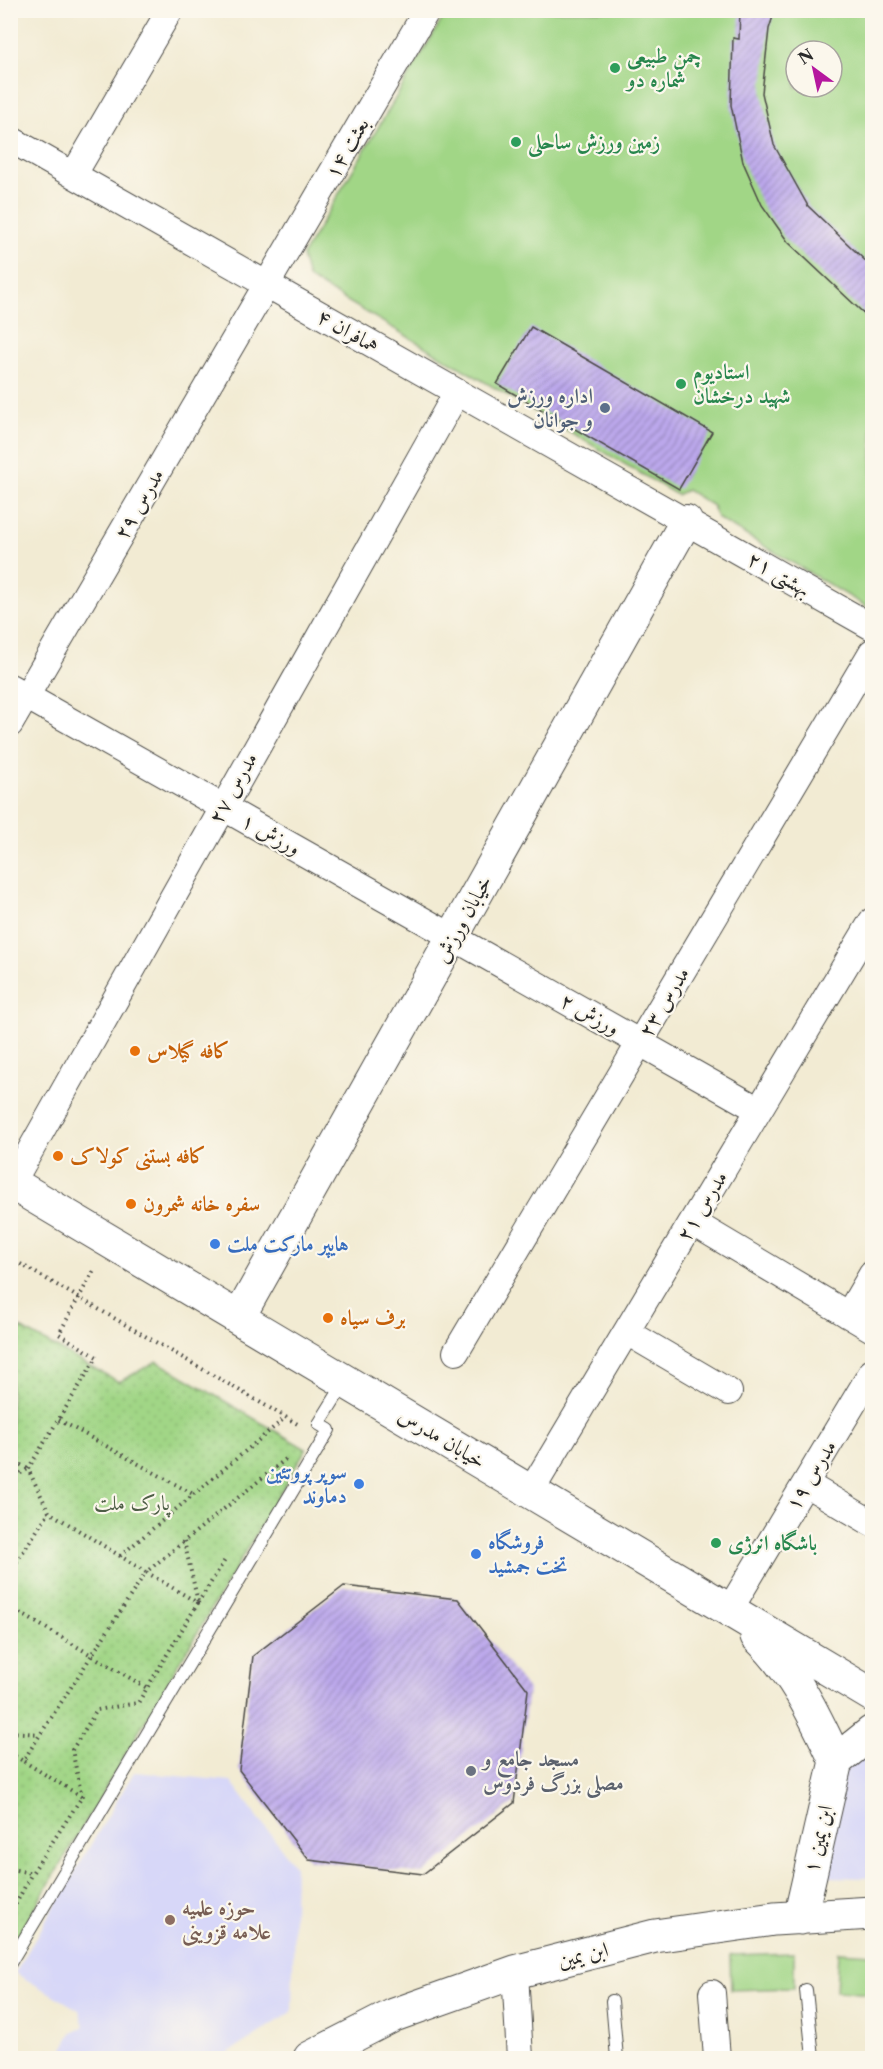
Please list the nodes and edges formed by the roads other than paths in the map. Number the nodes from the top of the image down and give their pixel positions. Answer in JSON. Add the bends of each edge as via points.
{"nodes":[{"id":1,"x":170,"y":10,"type":"edge"},
{"id":2,"x":427,"y":10,"type":"edge"},
{"id":3,"x":10,"y":139,"type":"edge"},
{"id":4,"x":74,"y":174,"type":"junction"},
{"id":5,"x":267,"y":285,"type":"junction"},
{"id":6,"x":456,"y":393,"type":"junction"},
{"id":7,"x":687,"y":521,"type":"junction"},
{"id":8,"x":873,"y":627,"type":"edge"},
{"id":9,"x":873,"y":652,"type":"edge"},
{"id":10,"x":18,"y":692,"type":"edge"},
{"id":11,"x":10,"y":724,"type":"edge"},
{"id":12,"x":222,"y":807,"type":"junction"},
{"id":13,"x":873,"y":921,"type":"edge"},
{"id":14,"x":453,"y":937,"type":"junction"},
{"id":15,"x":866,"y":947,"type":"edge"},
{"id":16,"x":640,"y":1043,"type":"junction"},
{"id":17,"x":759,"y":1110,"type":"junction"},
{"id":18,"x":11,"y":1183,"type":"edge"},
{"id":19,"x":692,"y":1222,"type":"junction"},
{"id":20,"x":873,"y":1274,"type":"edge"},
{"id":21,"x":848,"y":1315,"type":"junction"},
{"id":22,"x":239,"y":1317,"type":"junction"},
{"id":23,"x":873,"y":1329,"type":"edge"},
{"id":24,"x":627,"y":1332,"type":"junction"},
{"id":25,"x":456,"y":1352,"type":"dead end"},
{"id":26,"x":871,"y":1379,"type":"edge"},
{"id":27,"x":345,"y":1381,"type":"junction"},
{"id":28,"x":729,"y":1392,"type":"dead end"},
{"id":29,"x":806,"y":1484,"type":"junction"},
{"id":30,"x":531,"y":1491,"type":"junction"},
{"id":31,"x":873,"y":1523,"type":"edge"},
{"id":32,"x":730,"y":1609,"type":"junction"},
{"id":33,"x":873,"y":1695,"type":"edge"},
{"id":34,"x":873,"y":1732,"type":"edge"},
{"id":35,"x":836,"y":1761,"type":"junction"},
{"id":36,"x":873,"y":1913,"type":"edge"},
{"id":37,"x":800,"y":1918,"type":"junction"},
{"id":38,"x":10,"y":1963,"type":"edge"},
{"id":39,"x":515,"y":1972,"type":"junction"},
{"id":40,"x":806,"y":1990,"type":"dead end"},
{"id":41,"x":712,"y":1993,"type":"dead end"},
{"id":42,"x":612,"y":2001,"type":"dead end"},
{"id":43,"x":310,"y":2058,"type":"edge"},
{"id":44,"x":520,"y":2058,"type":"edge"},
{"id":45,"x":617,"y":2058,"type":"edge"},
{"id":46,"x":717,"y":2058,"type":"edge"},
{"id":47,"x":813,"y":2058,"type":"edge"}],
"edges":[{"from":1,"to":4,"type":"street"},
{"from":2,"to":5,"type":"street","name":"بعثت ۱۴"},
{"from":3,"to":4,"type":"street","name":"همافران ۴"},
{"from":4,"to":5,"type":"street","name":"همافران ۴"},
{"from":5,"to":6,"type":"street","name":"همافران ۴"},
{"from":5,"to":10,"type":"street","name":"مدرس ۲۹"},
{"from":6,"to":7,"type":"street","name":"همافران ۴"},
{"from":6,"to":12,"type":"street","name":"مدرس ۲۷"},
{"from":7,"to":8,"type":"street","name":"بهشتی ۲۱"},
{"from":7,"to":14,"type":"street","name":"خیابان ورزش"},
{"from":9,"to":16,"type":"street","name":"مدرس ۲۳"},
{"from":10,"to":11,"type":"street","name":"مدرس ۲۹"},
{"from":10,"to":12,"type":"street","name":"ورزش ۱"},
{"from":12,"to":14,"type":"street","name":"ورزش ۱"},
{"from":12,"to":18,"type":"street","name":"مدرس ۲۷"},
{"from":13,"to":15,"type":"street","name":"مدرس ۲۱"},
{"from":14,"to":16,"type":"street","name":"ورزش ۲"},
{"from":14,"to":22,"type":"street","name":"خیابان ورزش"},
{"from":15,"to":17,"type":"street","name":"مدرس ۲۱"},
{"from":16,"to":17,"type":"street","name":"ورزش ۲"},
{"from":16,"to":25,"type":"street","name":"مدرس ۲۳"},
{"from":17,"to":19,"type":"street","name":"مدرس ۲۱"},
{"from":18,"to":22,"type":"main road","name":"خیابان مدرس"},
{"from":19,"to":21,"type":"street"},
{"from":19,"to":24,"type":"street","name":"مدرس ۲۱"},
{"from":20,"to":21,"type":"street"},
{"from":21,"to":23,"type":"street"},
{"from":22,"to":27,"type":"main road","name":"خیابان مدرس"},
{"from":24,"to":28,"type":"street"},
{"from":24,"to":30,"type":"street","name":"مدرس ۲۱"},
{"from":26,"to":29,"type":"street","name":"مدرس ۱۹"},
{"from":27,"to":30,"type":"main road","name":"خیابان مدرس"},
{"from":27,"to":38,"type":"lane","via":[[319,1424],[329,1430]]},
{"from":29,"to":31,"type":"street"},
{"from":29,"to":32,"type":"street","name":"مدرس ۱۹"},
{"from":30,"to":32,"type":"main road","name":"خیابان مدرس"},
{"from":32,"to":33,"type":"main road","name":"خیابان مدرس"},
{"from":32,"to":35,"type":"main road","via":[[784,1666],[815,1716]]},
{"from":34,"to":35,"type":"main road"},
{"from":35,"to":37,"type":"main road","name":"ابن یمین ۱"},
{"from":36,"to":37,"type":"main road","name":"ابن یمین"},
{"from":37,"to":39,"type":"main road","name":"ابن یمین","via":[[655,1936]]},
{"from":39,"to":43,"type":"main road","name":"ابن یمین","via":[[394,2015]]},
{"from":39,"to":44,"type":"street"},
{"from":40,"to":47,"type":"lane"},
{"from":41,"to":46,"type":"street"},
{"from":42,"to":45,"type":"lane"}]}
